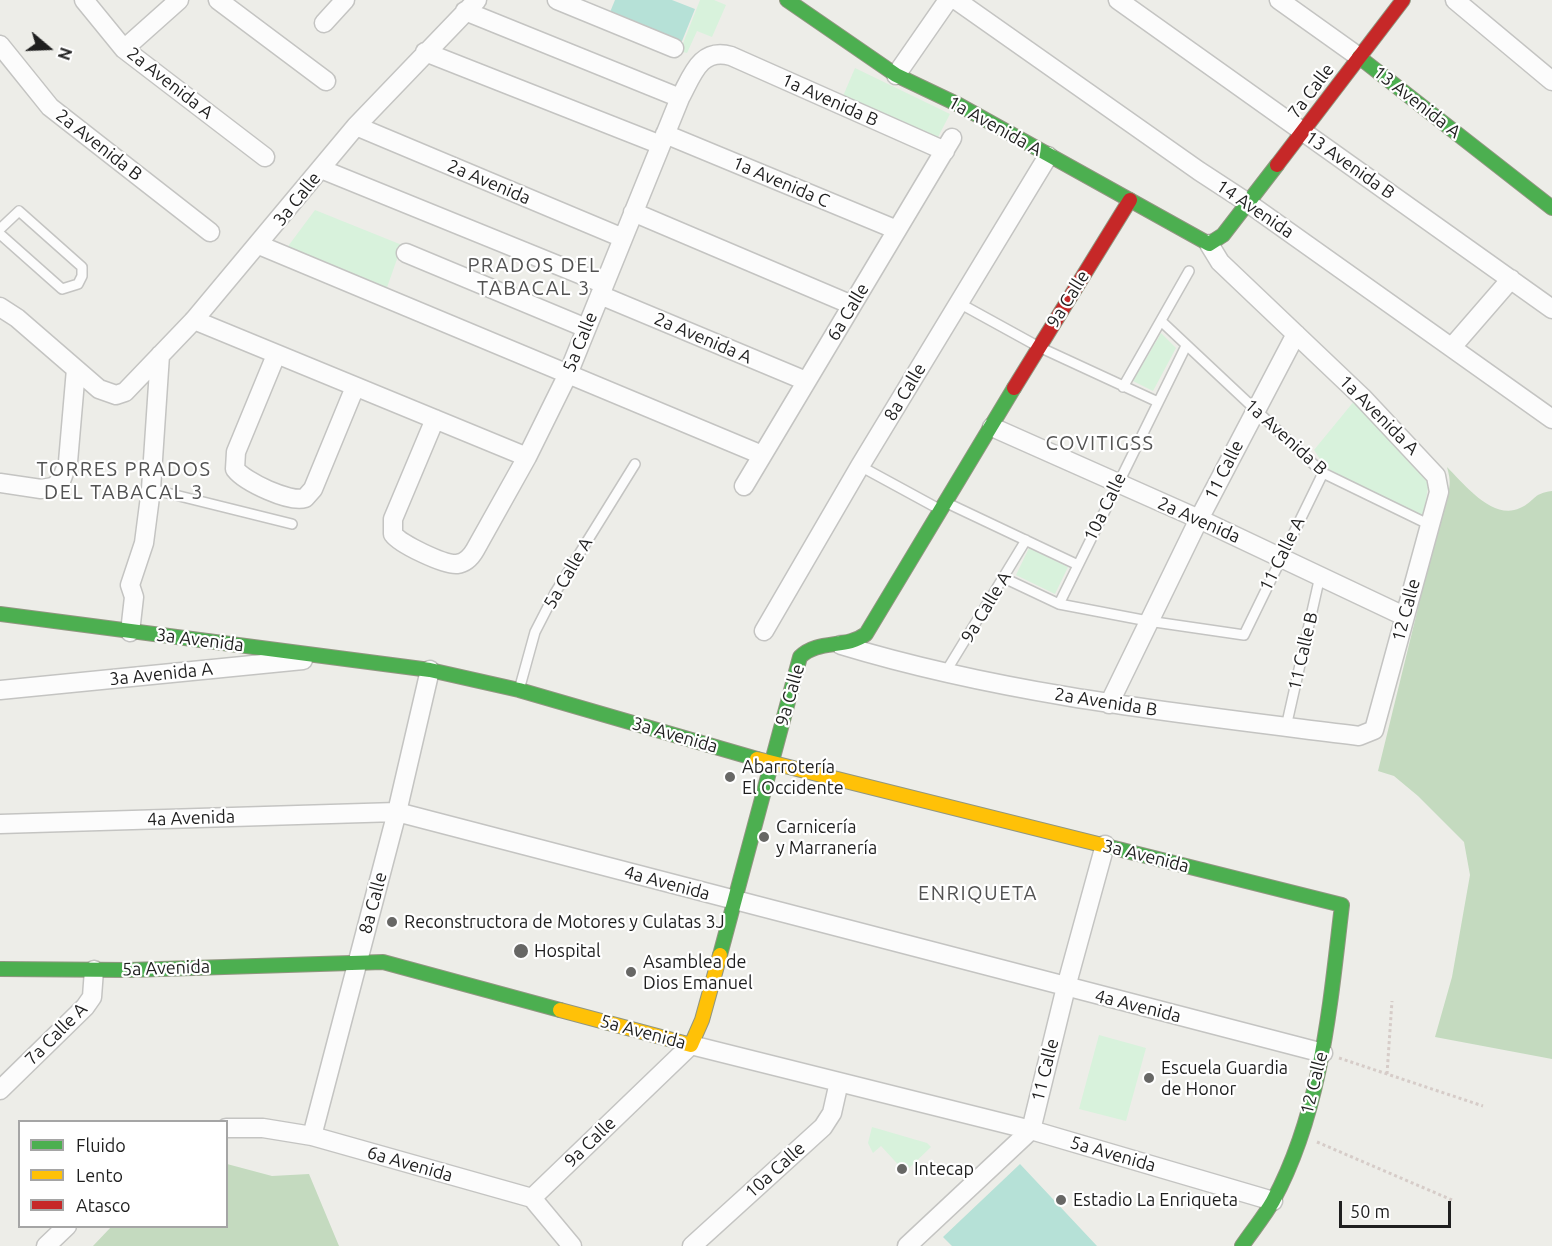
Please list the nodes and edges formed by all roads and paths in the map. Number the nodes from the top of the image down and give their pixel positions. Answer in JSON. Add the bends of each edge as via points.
{"nodes":[{"id":1,"x":84,"y":0,"type":"edge"},
{"id":2,"x":179,"y":0,"type":"edge"},
{"id":3,"x":218,"y":0,"type":"edge"},
{"id":4,"x":345,"y":0,"type":"edge"},
{"id":5,"x":557,"y":0,"type":"edge"},
{"id":6,"x":787,"y":0,"type":"edge"},
{"id":7,"x":948,"y":0,"type":"edge"},
{"id":8,"x":956,"y":0,"type":"edge"},
{"id":9,"x":1118,"y":0,"type":"edge"},
{"id":10,"x":1279,"y":0,"type":"edge"},
{"id":11,"x":1403,"y":0,"type":"edge"},
{"id":12,"x":1455,"y":0,"type":"edge"},
{"id":13,"x":471,"y":6,"type":"edge"},
{"id":14,"x":324,"y":23,"type":"dead end"},
{"id":15,"x":0,"y":45,"type":"edge"},
{"id":16,"x":124,"y":48,"type":"junction"},
{"id":17,"x":674,"y":48,"type":"dead end"},
{"id":18,"x":424,"y":52,"type":"junction"},
{"id":19,"x":714,"y":53,"type":"joint"},
{"id":20,"x":1359,"y":57,"type":"junction"},
{"id":21,"x":896,"y":75,"type":"junction"},
{"id":22,"x":326,"y":81,"type":"dead end"},
{"id":23,"x":1552,"y":81,"type":"edge"},
{"id":24,"x":680,"y":99,"type":"junction"},
{"id":25,"x":356,"y":126,"type":"junction"},
{"id":26,"x":1303,"y":131,"type":"junction"},
{"id":27,"x":663,"y":140,"type":"junction"},
{"id":28,"x":948,"y":144,"type":"joint"},
{"id":29,"x":1048,"y":156,"type":"junction"},
{"id":30,"x":265,"y":157,"type":"dead end"},
{"id":31,"x":321,"y":169,"type":"junction"},
{"id":32,"x":1130,"y":200,"type":"junction"},
{"id":33,"x":1248,"y":203,"type":"junction"},
{"id":34,"x":1552,"y":208,"type":"edge"},
{"id":35,"x":633,"y":212,"type":"junction"},
{"id":36,"x":0,"y":214,"type":"edge"},
{"id":37,"x":8,"y":221,"type":"junction"},
{"id":38,"x":0,"y":230,"type":"edge"},
{"id":39,"x":897,"y":230,"type":"junction"},
{"id":40,"x":210,"y":232,"type":"dead end"},
{"id":41,"x":0,"y":234,"type":"edge"},
{"id":42,"x":623,"y":238,"type":"junction"},
{"id":43,"x":1209,"y":244,"type":"junction"},
{"id":44,"x":260,"y":245,"type":"junction"},
{"id":45,"x":406,"y":253,"type":"dead end"},
{"id":46,"x":1189,"y":271,"type":"dead end"},
{"id":47,"x":1511,"y":279,"type":"junction"},
{"id":48,"x":602,"y":289,"type":"junction"},
{"id":49,"x":959,"y":303,"type":"junction"},
{"id":50,"x":852,"y":305,"type":"junction"},
{"id":51,"x":0,"y":307,"type":"edge"},
{"id":52,"x":1552,"y":309,"type":"edge"},
{"id":53,"x":194,"y":321,"type":"junction"},
{"id":54,"x":1161,"y":321,"type":"junction"},
{"id":55,"x":586,"y":328,"type":"junction"},
{"id":56,"x":1296,"y":334,"type":"junction"},
{"id":57,"x":1186,"y":346,"type":"junction"},
{"id":58,"x":1039,"y":347,"type":"junction"},
{"id":59,"x":1452,"y":347,"type":"junction"},
{"id":60,"x":160,"y":355,"type":"junction"},
{"id":61,"x":276,"y":355,"type":"junction"},
{"id":62,"x":76,"y":369,"type":"junction"},
{"id":63,"x":568,"y":374,"type":"junction"},
{"id":64,"x":806,"y":381,"type":"junction"},
{"id":65,"x":355,"y":387,"type":"junction"},
{"id":66,"x":1123,"y":387,"type":"junction"},
{"id":67,"x":1158,"y":402,"type":"junction"},
{"id":68,"x":1255,"y":410,"type":"junction"},
{"id":69,"x":435,"y":419,"type":"junction"},
{"id":70,"x":1552,"y":419,"type":"edge"},
{"id":71,"x":992,"y":427,"type":"junction"},
{"id":72,"x":762,"y":455,"type":"junction"},
{"id":73,"x":527,"y":457,"type":"junction"},
{"id":74,"x":635,"y":464,"type":"dead end"},
{"id":75,"x":860,"y":466,"type":"junction"},
{"id":76,"x":1323,"y":473,"type":"junction"},
{"id":77,"x":0,"y":483,"type":"edge"},
{"id":78,"x":1116,"y":483,"type":"junction"},
{"id":79,"x":744,"y":486,"type":"dead end"},
{"id":80,"x":151,"y":489,"type":"junction"},
{"id":81,"x":944,"y":507,"type":"junction"},
{"id":82,"x":1199,"y":519,"type":"junction"},
{"id":83,"x":292,"y":525,"type":"dead end"},
{"id":84,"x":1430,"y":525,"type":"junction"},
{"id":85,"x":1026,"y":540,"type":"junction"},
{"id":86,"x":1280,"y":557,"type":"junction"},
{"id":87,"x":1078,"y":565,"type":"junction"},
{"id":88,"x":1320,"y":576,"type":"junction"},
{"id":89,"x":1004,"y":578,"type":"junction"},
{"id":90,"x":1059,"y":604,"type":"junction"},
{"id":91,"x":0,"y":614,"type":"edge"},
{"id":92,"x":1404,"y":616,"type":"junction"},
{"id":93,"x":1148,"y":621,"type":"junction"},
{"id":94,"x":764,"y":631,"type":"dead end"},
{"id":95,"x":130,"y":632,"type":"junction"},
{"id":96,"x":841,"y":645,"type":"junction"},
{"id":97,"x":322,"y":658,"type":"junction"},
{"id":98,"x":430,"y":670,"type":"junction"},
{"id":99,"x":945,"y":673,"type":"junction"},
{"id":100,"x":0,"y":690,"type":"edge"},
{"id":101,"x":519,"y":690,"type":"junction"},
{"id":102,"x":1109,"y":705,"type":"junction"},
{"id":103,"x":1286,"y":727,"type":"junction"},
{"id":104,"x":1374,"y":730,"type":"joint"},
{"id":105,"x":771,"y":763,"type":"junction"},
{"id":106,"x":397,"y":812,"type":"junction"},
{"id":107,"x":0,"y":824,"type":"edge"},
{"id":108,"x":1105,"y":845,"type":"junction"},
{"id":109,"x":735,"y":901,"type":"junction"},
{"id":110,"x":1342,"y":905,"type":"joint"},
{"id":111,"x":358,"y":961,"type":"junction"},
{"id":112,"x":0,"y":969,"type":"edge"},
{"id":113,"x":94,"y":970,"type":"junction"},
{"id":114,"x":1065,"y":987,"type":"junction"},
{"id":115,"x":1392,"y":1001,"type":"dead end"},
{"id":116,"x":691,"y":1045,"type":"junction"},
{"id":117,"x":1323,"y":1053,"type":"junction"},
{"id":118,"x":1387,"y":1074,"type":"junction"},
{"id":119,"x":839,"y":1082,"type":"junction"},
{"id":120,"x":0,"y":1090,"type":"edge"},
{"id":121,"x":1483,"y":1107,"type":"dead end"},
{"id":122,"x":228,"y":1128,"type":"edge"},
{"id":123,"x":1030,"y":1130,"type":"junction"},
{"id":124,"x":1301,"y":1135,"type":"junction"},
{"id":125,"x":312,"y":1136,"type":"junction"},
{"id":126,"x":532,"y":1198,"type":"junction"},
{"id":127,"x":1452,"y":1200,"type":"dead end"},
{"id":128,"x":1273,"y":1201,"type":"junction"},
{"id":129,"x":66,"y":1228,"type":"edge"},
{"id":130,"x":910,"y":1245,"type":"edge"},
{"id":131,"x":46,"y":1246,"type":"edge"},
{"id":132,"x":572,"y":1246,"type":"edge"},
{"id":133,"x":692,"y":1246,"type":"edge"},
{"id":134,"x":1242,"y":1246,"type":"edge"}],
"edges":[{"from":1,"to":16,"type":"street","name":"2a Avenida A"},
{"from":2,"to":16,"type":"street"},
{"from":3,"to":22,"type":"street"},
{"from":4,"to":14,"type":"street"},
{"from":5,"to":17,"type":"street"},
{"from":6,"to":21,"type":"street","name":"1a Avenida A"},
{"from":7,"to":21,"type":"street"},
{"from":8,"to":33,"type":"street","name":"14 Avenida"},
{"from":9,"to":26,"type":"street","name":"13 Avenida B"},
{"from":10,"to":20,"type":"street","name":"13 Avenida A"},
{"from":11,"to":20,"type":"street","name":"7a Calle"},
{"from":12,"to":23,"type":"street"},
{"from":13,"to":18,"type":"street","name":"3a Calle"},
{"from":13,"to":24,"type":"street"},
{"from":15,"to":40,"type":"street","name":"2a Avenida B","via":[[50,107]]},
{"from":16,"to":30,"type":"street","name":"2a Avenida A"},
{"from":18,"to":25,"type":"street","name":"3a Calle"},
{"from":18,"to":27,"type":"street","name":"1a Avenida C"},
{"from":19,"to":24,"type":"street","name":"5a Calle","via":[[698,64]]},
{"from":19,"to":28,"type":"street","name":"1a Avenida B","via":[[731,56]]},
{"from":20,"to":26,"type":"street","name":"7a Calle"},
{"from":20,"to":34,"type":"street","name":"13 Avenida A"},
{"from":21,"to":29,"type":"street","name":"1a Avenida A","via":[[959,105]]},
{"from":24,"to":27,"type":"street","name":"5a Calle"},
{"from":25,"to":31,"type":"street","name":"3a Calle"},
{"from":25,"to":42,"type":"street","name":"2a Avenida"},
{"from":26,"to":33,"type":"street","name":"7a Calle"},
{"from":26,"to":47,"type":"street","name":"13 Avenida B"},
{"from":27,"to":35,"type":"street","name":"5a Calle"},
{"from":27,"to":39,"type":"street","name":"1a Avenida C"},
{"from":28,"to":39,"type":"street","name":"6a Calle"},
{"from":29,"to":32,"type":"street","name":"1a Avenida A"},
{"from":29,"to":49,"type":"street","name":"8a Calle"},
{"from":31,"to":44,"type":"street","name":"3a Calle"},
{"from":31,"to":48,"type":"street","name":"2a Avenida A"},
{"from":32,"to":43,"type":"street","name":"1a Avenida A"},
{"from":32,"to":58,"type":"street","name":"9a Calle"},
{"from":33,"to":43,"type":"street","via":[[1220,238]]},
{"from":33,"to":59,"type":"street","name":"14 Avenida"},
{"from":35,"to":42,"type":"street","name":"5a Calle"},
{"from":35,"to":50,"type":"street"},
{"from":36,"to":37,"type":"lane"},
{"from":37,"to":38,"type":"lane"},
{"from":37,"to":41,"type":"lane","via":[[19,211],[82,267],[78,284],[62,289]]},
{"from":39,"to":50,"type":"street","name":"6a Calle"},
{"from":42,"to":48,"type":"street","name":"5a Calle"},
{"from":43,"to":56,"type":"street","name":"1a Avenida A","via":[[1220,262]]},
{"from":44,"to":53,"type":"street","name":"3a Calle"},
{"from":44,"to":63,"type":"street"},
{"from":45,"to":55,"type":"street"},
{"from":46,"to":54,"type":"lane"},
{"from":47,"to":52,"type":"street","name":"13 Avenida B"},
{"from":47,"to":59,"type":"street"},
{"from":48,"to":55,"type":"street","name":"5a Calle"},
{"from":48,"to":64,"type":"street","name":"2a Avenida A"},
{"from":49,"to":58,"type":"lane"},
{"from":49,"to":75,"type":"street","name":"8a Calle"},
{"from":50,"to":64,"type":"street","name":"6a Calle"},
{"from":51,"to":62,"type":"street"},
{"from":53,"to":60,"type":"street","name":"3a Calle"},
{"from":53,"to":61,"type":"street"},
{"from":54,"to":57,"type":"lane","name":"1a Avenida B"},
{"from":54,"to":66,"type":"lane"},
{"from":55,"to":63,"type":"street","name":"5a Calle"},
{"from":56,"to":68,"type":"street","name":"11 Calle"},
{"from":56,"to":84,"type":"street","name":"1a Avenida A","via":[[1434,471],[1439,486]]},
{"from":57,"to":67,"type":"lane","name":"10a Calle"},
{"from":57,"to":68,"type":"lane","name":"1a Avenida B"},
{"from":58,"to":66,"type":"lane"},
{"from":58,"to":71,"type":"street","name":"9a Calle"},
{"from":59,"to":70,"type":"street","name":"14 Avenida"},
{"from":60,"to":62,"type":"street","name":"3a Calle","via":[[133,385],[116,395],[99,389]]},
{"from":60,"to":80,"type":"street"},
{"from":61,"to":65,"type":"street"},
{"from":61,"to":65,"type":"street","via":[[234,462],[240,476],[259,486],[299,500],[310,494]]},
{"from":62,"to":77,"type":"street","via":[[68,462],[61,481],[41,489]]},
{"from":63,"to":72,"type":"street"},
{"from":63,"to":73,"type":"street","name":"5a Calle"},
{"from":64,"to":72,"type":"street","name":"6a Calle"},
{"from":65,"to":69,"type":"street"},
{"from":66,"to":67,"type":"lane"},
{"from":67,"to":78,"type":"lane","name":"10a Calle"},
{"from":68,"to":76,"type":"lane","name":"1a Avenida B"},
{"from":68,"to":82,"type":"street","name":"11 Calle"},
{"from":69,"to":73,"type":"street"},
{"from":69,"to":73,"type":"street","name":"5a Calle","via":[[393,519],[393,534],[403,544],[449,563],[464,561],[475,550]]},
{"from":71,"to":78,"type":"street","name":"2a Avenida"},
{"from":71,"to":81,"type":"street","name":"9a Calle"},
{"from":72,"to":79,"type":"street","name":"6a Calle"},
{"from":74,"to":101,"type":"lane","name":"5a Calle A","via":[[555,593],[535,632]]},
{"from":75,"to":81,"type":"lane"},
{"from":75,"to":94,"type":"street","name":"8a Calle"},
{"from":76,"to":84,"type":"lane","name":"1a Avenida B"},
{"from":76,"to":86,"type":"lane","name":"11 Calle A"},
{"from":78,"to":82,"type":"street","name":"2a Avenida"},
{"from":78,"to":87,"type":"lane","name":"10a Calle"},
{"from":80,"to":83,"type":"lane"},
{"from":80,"to":95,"type":"street","via":[[139,562],[142,576],[133,595]]},
{"from":81,"to":85,"type":"lane"},
{"from":81,"to":96,"type":"street","name":"9a Calle","via":[[866,634],[856,642]]},
{"from":82,"to":86,"type":"street","name":"2a Avenida"},
{"from":82,"to":93,"type":"street","name":"11 Calle"},
{"from":84,"to":92,"type":"street","name":"12 Calle"},
{"from":85,"to":87,"type":"lane"},
{"from":85,"to":89,"type":"lane","name":"9a Calle A"},
{"from":86,"to":88,"type":"street","name":"2a Avenida"},
{"from":86,"to":93,"type":"lane","name":"11 Calle A","via":[[1242,635]]},
{"from":87,"to":90,"type":"lane","name":"10a Calle"},
{"from":88,"to":92,"type":"street","name":"2a Avenida"},
{"from":88,"to":103,"type":"lane","name":"11 Calle B"},
{"from":89,"to":90,"type":"lane"},
{"from":89,"to":99,"type":"lane","name":"9a Calle A"},
{"from":90,"to":93,"type":"lane"},
{"from":91,"to":95,"type":"street","name":"3a Avenida"},
{"from":92,"to":104,"type":"street","name":"12 Calle"},
{"from":93,"to":102,"type":"street","name":"11 Calle"},
{"from":95,"to":97,"type":"street","name":"3a Avenida"},
{"from":96,"to":99,"type":"street","name":"2a Avenida B"},
{"from":96,"to":105,"type":"street","name":"9a Calle","via":[[812,648],[802,655]]},
{"from":97,"to":98,"type":"street","name":"3a Avenida"},
{"from":97,"to":100,"type":"street","name":"3a Avenida A"},
{"from":98,"to":101,"type":"street","name":"3a Avenida"},
{"from":98,"to":106,"type":"street","name":"8a Calle"},
{"from":99,"to":102,"type":"street","name":"2a Avenida B"},
{"from":101,"to":105,"type":"street","name":"3a Avenida"},
{"from":102,"to":103,"type":"street","name":"2a Avenida B"},
{"from":103,"to":104,"type":"street","name":"2a Avenida B","via":[[1359,736]]},
{"from":105,"to":108,"type":"street","name":"3a Avenida"},
{"from":105,"to":109,"type":"street","name":"9a Calle"},
{"from":106,"to":107,"type":"street","name":"4a Avenida"},
{"from":106,"to":109,"type":"street","name":"4a Avenida"},
{"from":106,"to":111,"type":"street","name":"8a Calle"},
{"from":108,"to":110,"type":"street","name":"3a Avenida"},
{"from":108,"to":114,"type":"street","name":"11 Calle"},
{"from":109,"to":114,"type":"street","name":"4a Avenida"},
{"from":109,"to":116,"type":"street","name":"9a Calle","via":[[702,1020]]},
{"from":110,"to":117,"type":"street","name":"12 Calle"},
{"from":111,"to":113,"type":"street","name":"5a Avenida"},
{"from":111,"to":116,"type":"street","name":"5a Avenida","via":[[382,962]]},
{"from":111,"to":125,"type":"street","name":"8a Calle"},
{"from":112,"to":113,"type":"street","name":"5a Avenida"},
{"from":113,"to":120,"type":"street","name":"7a Calle A","via":[[92,997],[85,1007]]},
{"from":114,"to":117,"type":"street","name":"4a Avenida"},
{"from":114,"to":123,"type":"street","name":"11 Calle"},
{"from":115,"to":118,"type":"path"},
{"from":116,"to":119,"type":"street","name":"5a Avenida"},
{"from":116,"to":126,"type":"street","name":"9a Calle"},
{"from":117,"to":118,"type":"path"},
{"from":117,"to":124,"type":"street","name":"12 Calle"},
{"from":118,"to":121,"type":"path"},
{"from":119,"to":123,"type":"street","name":"5a Avenida"},
{"from":119,"to":133,"type":"street","name":"10a Calle","via":[[823,1127]]},
{"from":122,"to":125,"type":"street","name":"6a Avenida","via":[[263,1128]]},
{"from":123,"to":128,"type":"street","name":"5a Avenida"},
{"from":123,"to":130,"type":"street"},
{"from":124,"to":127,"type":"path"},
{"from":124,"to":128,"type":"street","name":"12 Calle"},
{"from":125,"to":126,"type":"street","name":"6a Avenida"},
{"from":126,"to":132,"type":"street"},
{"from":128,"to":134,"type":"street","name":"12 Calle"},
{"from":129,"to":131,"type":"street"}]}
